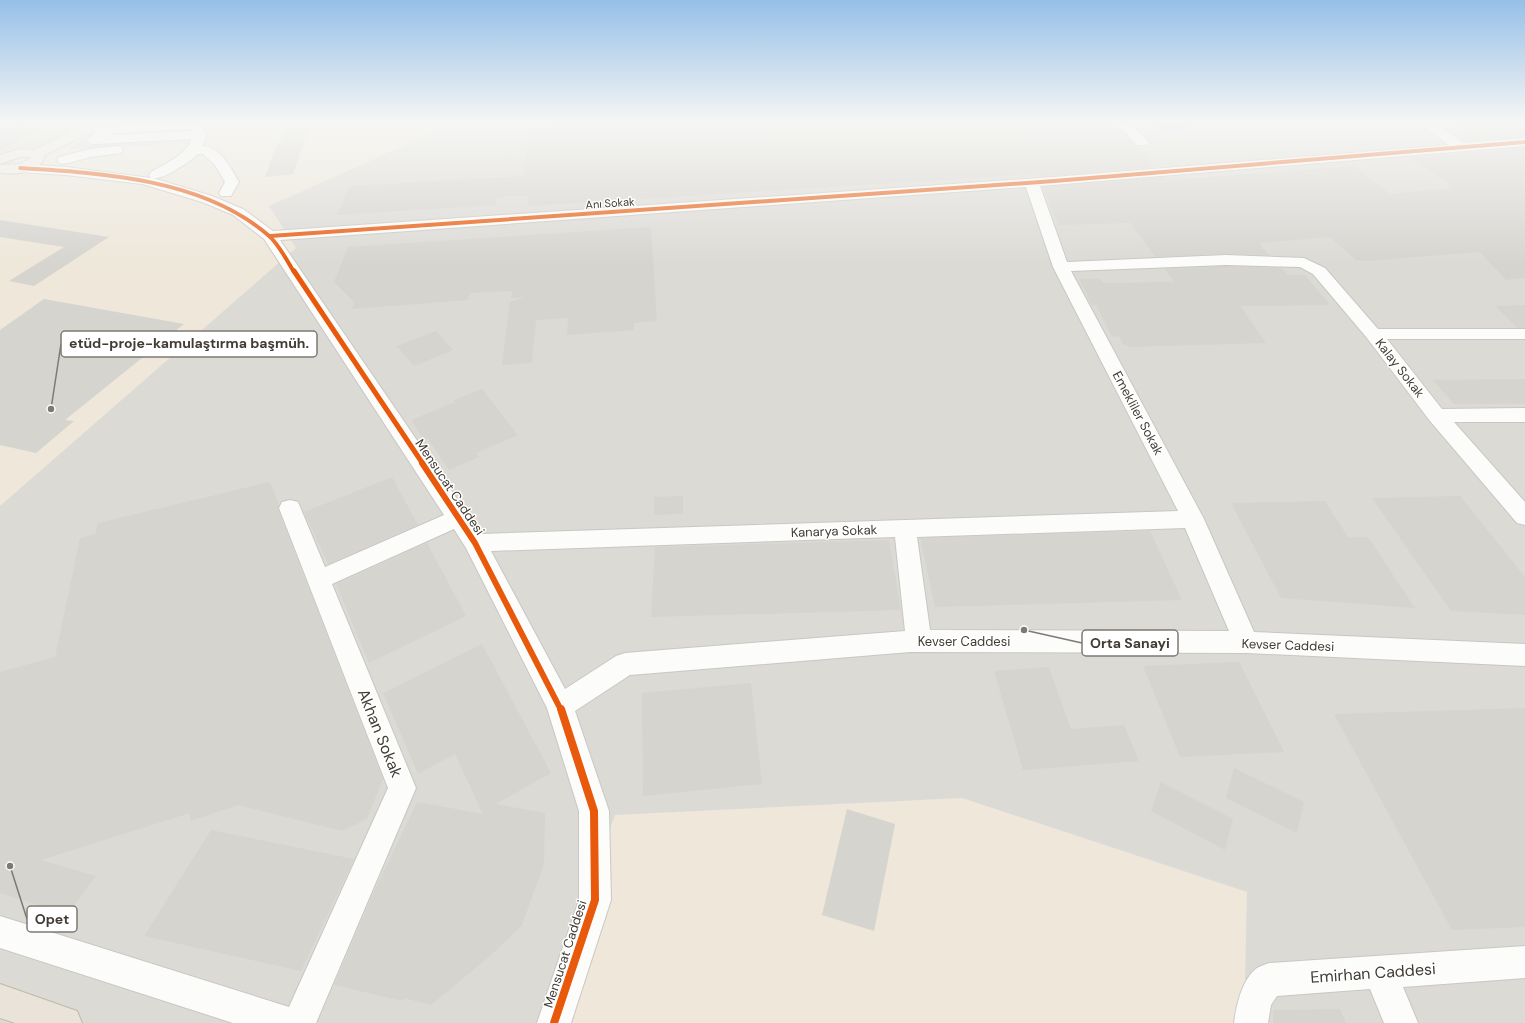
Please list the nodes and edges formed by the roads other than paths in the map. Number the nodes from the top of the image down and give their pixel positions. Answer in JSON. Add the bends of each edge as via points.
{"nodes":[{"id":1,"x":64,"y":170,"type":"edge"},
{"id":2,"x":124,"y":170,"type":"edge"},
{"id":3,"x":166,"y":170,"type":"edge"},
{"id":4,"x":225,"y":170,"type":"edge"},
{"id":5,"x":1214,"y":170,"type":"edge"},
{"id":6,"x":156,"y":175,"type":"junction"},
{"id":7,"x":1032,"y":184,"type":"junction"},
{"id":8,"x":226,"y":193,"type":"junction"},
{"id":9,"x":246,"y":201,"type":"dead end"},
{"id":10,"x":258,"y":210,"type":"dead end"},
{"id":11,"x":270,"y":236,"type":"junction"},
{"id":12,"x":1061,"y":267,"type":"junction"},
{"id":13,"x":1373,"y":334,"type":"junction"},
{"id":14,"x":1525,"y":334,"type":"edge"},
{"id":15,"x":1525,"y":415,"type":"edge"},
{"id":16,"x":1437,"y":416,"type":"junction"},
{"id":17,"x":290,"y":508,"type":"dead end"},
{"id":18,"x":1525,"y":517,"type":"edge"},
{"id":19,"x":458,"y":518,"type":"junction"},
{"id":20,"x":1193,"y":519,"type":"junction"},
{"id":21,"x":905,"y":529,"type":"junction"},
{"id":22,"x":475,"y":543,"type":"junction"},
{"id":23,"x":319,"y":580,"type":"junction"},
{"id":24,"x":919,"y":641,"type":"junction"},
{"id":25,"x":1246,"y":642,"type":"junction"},
{"id":26,"x":1525,"y":655,"type":"edge"},
{"id":27,"x":560,"y":706,"type":"junction"},
{"id":28,"x":0,"y":932,"type":"edge"},
{"id":29,"x":1525,"y":962,"type":"edge"},
{"id":30,"x":1380,"y":973,"type":"junction"},
{"id":31,"x":0,"y":1001,"type":"edge"},
{"id":32,"x":65,"y":1023,"type":"edge"},
{"id":33,"x":286,"y":1023,"type":"edge"},
{"id":34,"x":299,"y":1023,"type":"edge"},
{"id":35,"x":554,"y":1023,"type":"edge"},
{"id":36,"x":1251,"y":1023,"type":"edge"},
{"id":37,"x":1401,"y":1023,"type":"edge"}],
"edges":[{"from":1,"to":11,"type":"street","name":"Mensucat Caddesi","via":[[143,180],[207,199],[238,212]]},
{"from":2,"to":6,"type":"street"},
{"from":3,"to":6,"type":"street"},
{"from":4,"to":8,"type":"street","via":[[232,182]]},
{"from":5,"to":7,"type":"street","name":"Anı Sokak"},
{"from":6,"to":8,"type":"street"},
{"from":7,"to":11,"type":"street","name":"Anı Sokak"},
{"from":7,"to":12,"type":"street","name":"Emekliler Sokak"},
{"from":8,"to":9,"type":"street"},
{"from":10,"to":11,"type":"street","name":"Mensucat Caddesi","via":[[268,221]]},
{"from":11,"to":19,"type":"street","name":"Mensucat Caddesi"},
{"from":12,"to":13,"type":"street","via":[[1226,260],[1304,263],[1319,271]]},
{"from":12,"to":20,"type":"street","name":"Emekliler Sokak"},
{"from":13,"to":14,"type":"street","name":"Kalay Sokak"},
{"from":13,"to":16,"type":"street","name":"Kalay Sokak"},
{"from":15,"to":16,"type":"street"},
{"from":16,"to":18,"type":"street","name":"Kalay Sokak"},
{"from":17,"to":23,"type":"street","name":"Akhan Sokak"},
{"from":19,"to":22,"type":"street","name":"Mensucat Caddesi"},
{"from":19,"to":23,"type":"street"},
{"from":20,"to":21,"type":"street","name":"Kanarya Sokak"},
{"from":20,"to":25,"type":"street","name":"Emekliler Sokak"},
{"from":21,"to":22,"type":"street","name":"Kanarya Sokak"},
{"from":21,"to":24,"type":"street"},
{"from":22,"to":27,"type":"street","name":"Mensucat Caddesi"},
{"from":23,"to":34,"type":"street","name":"Akhan Sokak","via":[[402,788]]},
{"from":24,"to":25,"type":"street","name":"Kevser Caddesi"},
{"from":24,"to":27,"type":"street","name":"Kevser Caddesi","via":[[626,664]]},
{"from":25,"to":26,"type":"street","name":"Kevser Caddesi"},
{"from":27,"to":35,"type":"street","name":"Mensucat Caddesi","via":[[594,811],[595,900]]},
{"from":28,"to":33,"type":"street"},
{"from":29,"to":30,"type":"street","name":"Emirhan Caddesi"},
{"from":30,"to":36,"type":"street","name":"Emirhan Caddesi","via":[[1270,980],[1260,990],[1254,1003]]},
{"from":30,"to":37,"type":"street"},
{"from":31,"to":32,"type":"highway"}]}
